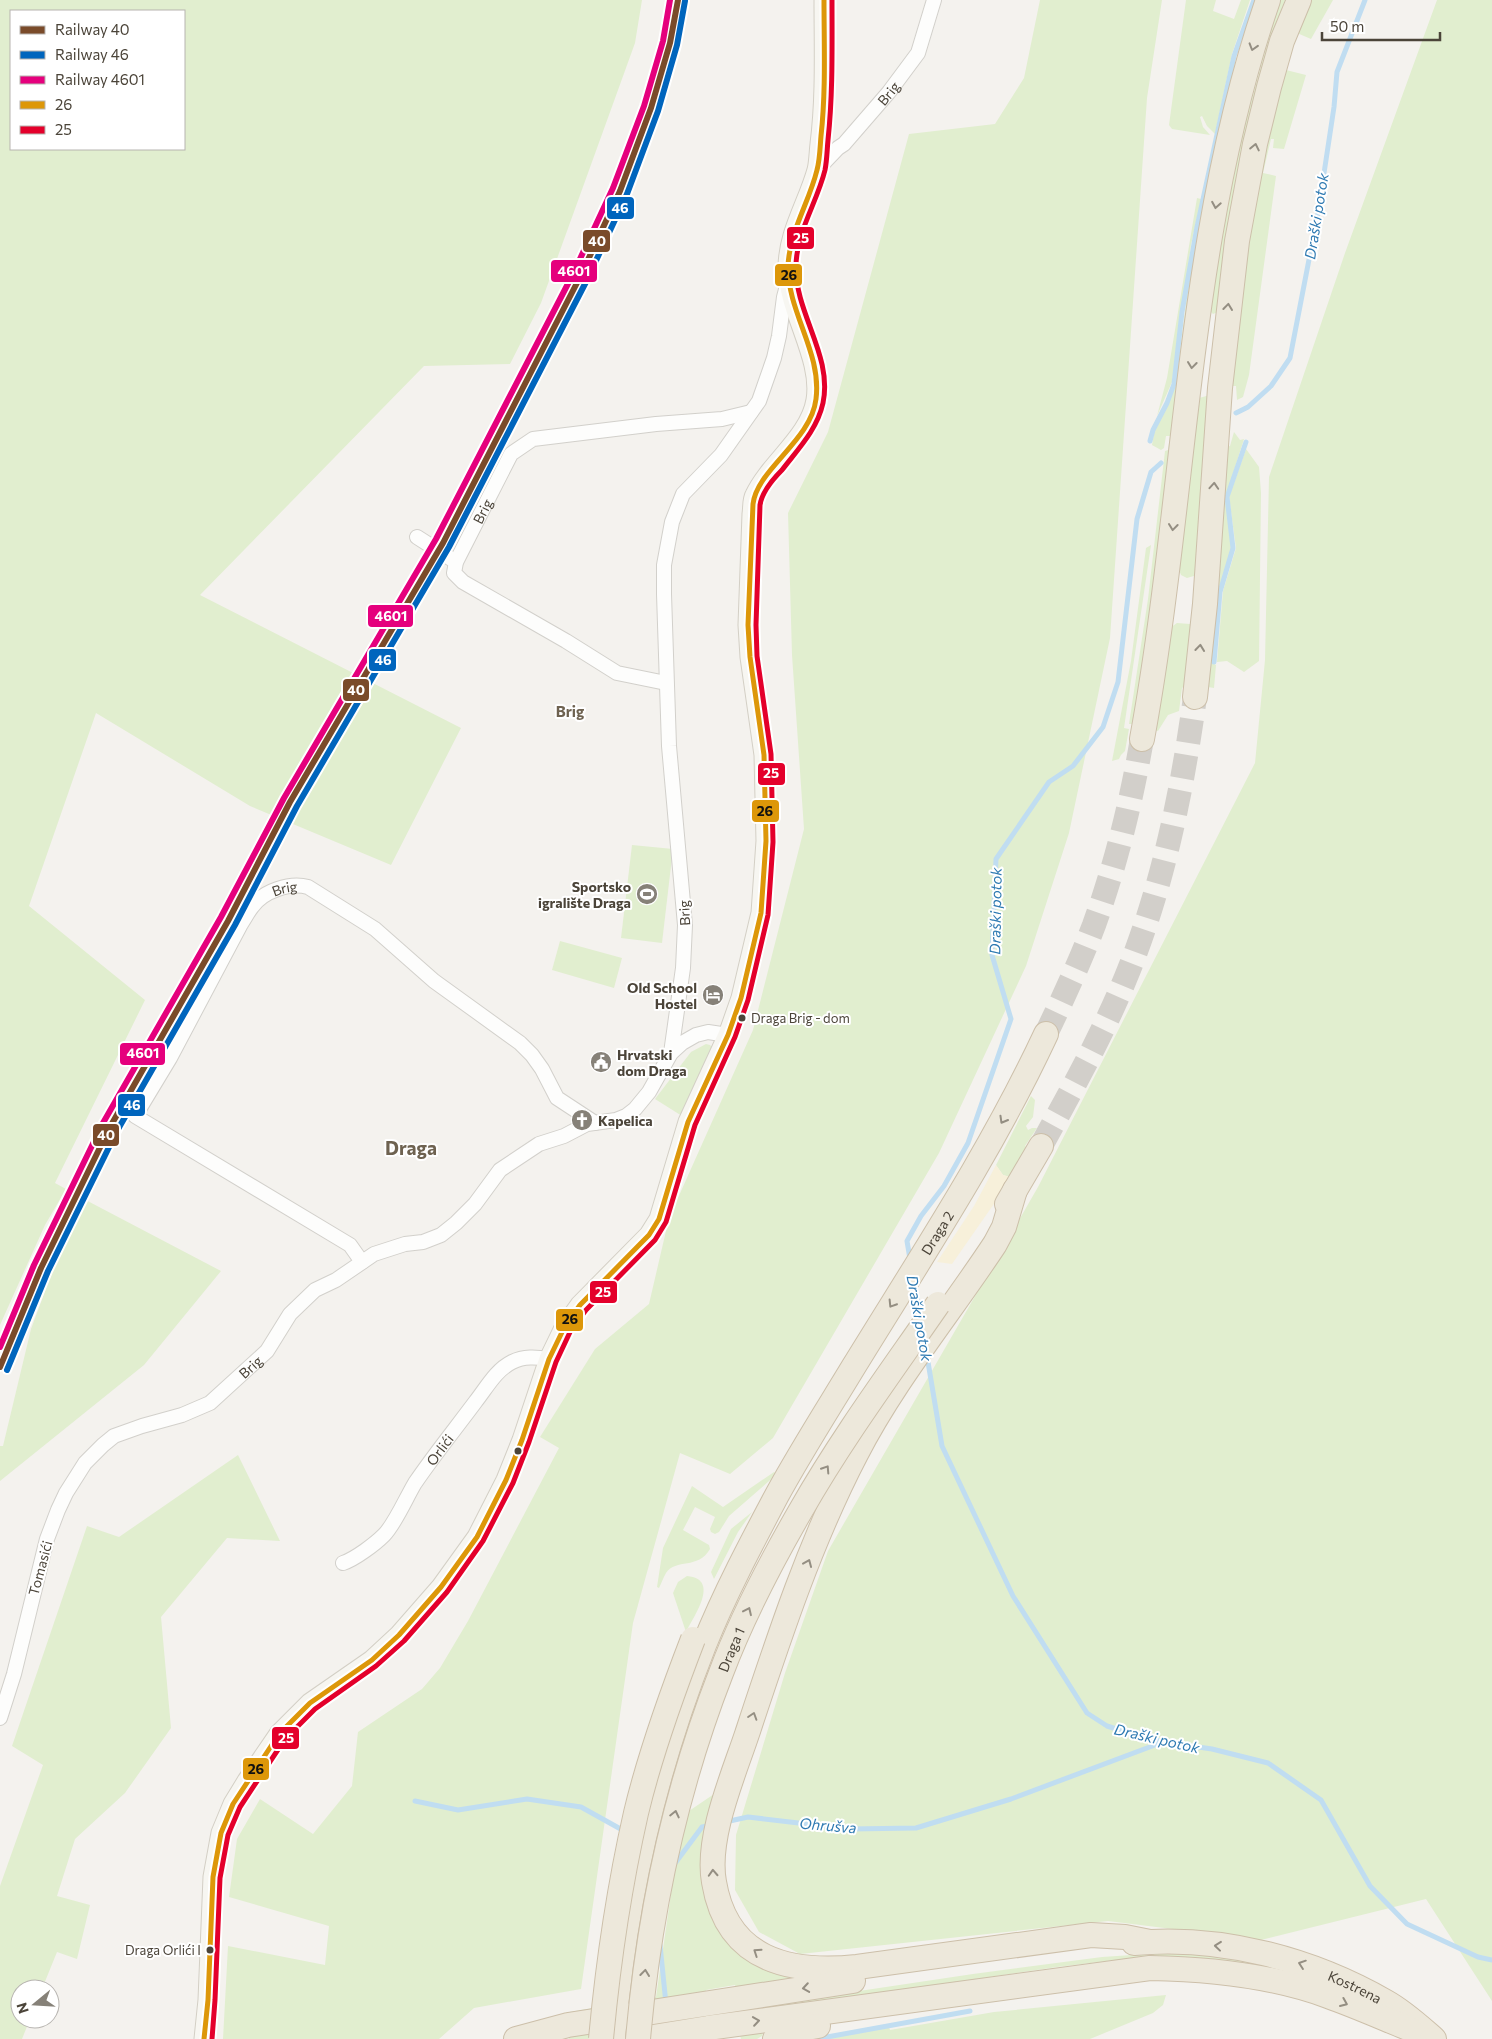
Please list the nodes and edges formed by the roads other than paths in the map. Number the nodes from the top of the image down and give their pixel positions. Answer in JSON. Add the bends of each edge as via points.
{"nodes":[{"id":1,"x":824,"y":0,"type":"edge"},
{"id":2,"x":934,"y":0,"type":"edge"},
{"id":3,"x":1268,"y":0,"type":"edge"},
{"id":4,"x":1299,"y":0,"type":"edge"},
{"id":5,"x":817,"y":170,"type":"junction"},
{"id":6,"x":789,"y":281,"type":"junction"},
{"id":7,"x":751,"y":412,"type":"junction"},
{"id":8,"x":417,"y":537,"type":"dead end"},
{"id":9,"x":456,"y":562,"type":"junction"},
{"id":10,"x":666,"y":683,"type":"junction"},
{"id":11,"x":1195,"y":697,"type":"tunnel mouth"},
{"id":12,"x":1142,"y":740,"type":"tunnel mouth"},
{"id":13,"x":1046,"y":1034,"type":"tunnel mouth"},
{"id":14,"x":728,"y":1035,"type":"junction"},
{"id":15,"x":671,"y":1053,"type":"junction"},
{"id":16,"x":595,"y":1123,"type":"junction"},
{"id":17,"x":1041,"y":1146,"type":"tunnel mouth"},
{"id":18,"x":362,"y":1262,"type":"junction"},
{"id":19,"x":944,"y":1307,"type":"junction"},
{"id":20,"x":549,"y":1359,"type":"junction"},
{"id":21,"x":114,"y":1436,"type":"joint"},
{"id":22,"x":343,"y":1563,"type":"dead end"},
{"id":23,"x":699,"y":1641,"type":"junction"},
{"id":24,"x":0,"y":1718,"type":"edge"},
{"id":25,"x":1150,"y":1942,"type":"junction"},
{"id":26,"x":1150,"y":1968,"type":"junction"},
{"id":27,"x":204,"y":2039,"type":"edge"},
{"id":28,"x":516,"y":2039,"type":"edge"},
{"id":29,"x":601,"y":2039,"type":"edge"},
{"id":30,"x":613,"y":2039,"type":"edge"},
{"id":31,"x":640,"y":2039,"type":"edge"},
{"id":32,"x":775,"y":2039,"type":"edge"},
{"id":33,"x":1433,"y":2039,"type":"edge"}],
"edges":[{"from":1,"to":5,"type":"street","name":"Brig","via":[[824,116]]},
{"from":2,"to":5,"type":"street","name":"Brig","via":[[918,53],[850,137]]},
{"from":3,"to":12,"type":"highway","one_way":true,"via":[[1236,110],[1209,244],[1164,601]]},
{"from":11,"to":4,"type":"highway","one_way":true,"via":[[1221,379],[1237,241],[1269,87],[1282,41]]},
{"from":5,"to":6,"type":"street","name":"Brig","via":[[794,232],[789,255]]},
{"from":6,"to":7,"type":"street","name":"Brig","via":[[768,380]]},
{"from":6,"to":14,"type":"street","name":"Brig","via":[[817,378],[817,392],[816,403],[800,434],[754,497],[748,625],[764,756],[765,849],[760,913],[741,998]]},
{"from":7,"to":9,"type":"street","name":"Brig","via":[[722,419],[533,439],[511,454]]},
{"from":7,"to":10,"type":"street","name":"Brig","via":[[721,455],[683,494],[672,522],[664,565]]},
{"from":8,"to":9,"type":"street"},
{"from":9,"to":10,"type":"street","via":[[454,573],[463,582],[617,673]]},
{"from":10,"to":15,"type":"street","name":"Brig","via":[[685,925],[683,968]]},
{"from":13,"to":23,"type":"highway","name":"Draga 2","one_way":true,"via":[[1026,1077],[956,1200],[775,1499],[746,1531],[725,1565]]},
{"from":14,"to":15,"type":"street","name":"Brig","via":[[708,1032],[696,1035]]},
{"from":14,"to":20,"type":"street","via":[[688,1122],[658,1219],[649,1235],[580,1305],[565,1326]]},
{"from":15,"to":16,"type":"street","name":"Brig","via":[[636,1109],[616,1120]]},
{"from":16,"to":18,"type":"street","name":"Brig","via":[[539,1144],[500,1170],[475,1204],[441,1235],[383,1251]]},
{"from":16,"to":18,"type":"street","name":"Brig","via":[[557,1098],[542,1069],[520,1044],[434,981],[363,920],[299,884],[265,896],[252,906],[241,924],[170,1058],[135,1116],[350,1245]]},
{"from":17,"to":19,"type":"highway"},
{"from":18,"to":21,"type":"street","name":"Brig","via":[[315,1290],[301,1303],[290,1314],[267,1351],[210,1404]]},
{"from":25,"to":19,"type":"highway","one_way":true,"via":[[1125,1936],[1091,1935],[857,1967],[788,1966],[767,1959],[746,1944],[727,1919],[718,1898],[712,1869],[722,1809],[798,1588],[856,1454]]},
{"from":31,"to":19,"type":"highway","name":"Draga 1","one_way":true,"bridge":true,"via":[[650,1936],[664,1862],[677,1805],[721,1671],[748,1610],[801,1509],[852,1429]]},
{"from":20,"to":22,"type":"street","name":"Orlići","via":[[523,1358],[503,1368],[443,1443],[385,1534]]},
{"from":20,"to":27,"type":"street","via":[[500,1494],[461,1560],[387,1647],[310,1703],[279,1734],[233,1804],[222,1833],[213,1877]]},
{"from":21,"to":24,"type":"street","name":"Tomasići","via":[[85,1463],[58,1510]]},
{"from":23,"to":29,"type":"highway","bridge":true,"via":[[659,1732],[636,1812],[609,1963]]},
{"from":23,"to":30,"type":"highway","name":"Draga 1","via":[[648,1817],[630,1908]]},
{"from":25,"to":28,"type":"highway","one_way":true,"bridge":true,"via":[[1057,1951],[705,2003],[568,2025]]},
{"from":33,"to":25,"type":"highway","name":"Kostrena","one_way":true,"via":[[1387,2002],[1321,1970],[1266,1953],[1190,1943]]},
{"from":31,"to":26,"type":"highway","one_way":true},
{"from":26,"to":32,"type":"highway","via":[[1115,1981],[814,2026]]},
{"from":26,"to":33,"type":"highway","name":"Kostrena","one_way":true,"via":[[1188,1969],[1263,1980],[1327,1996]]}]}
